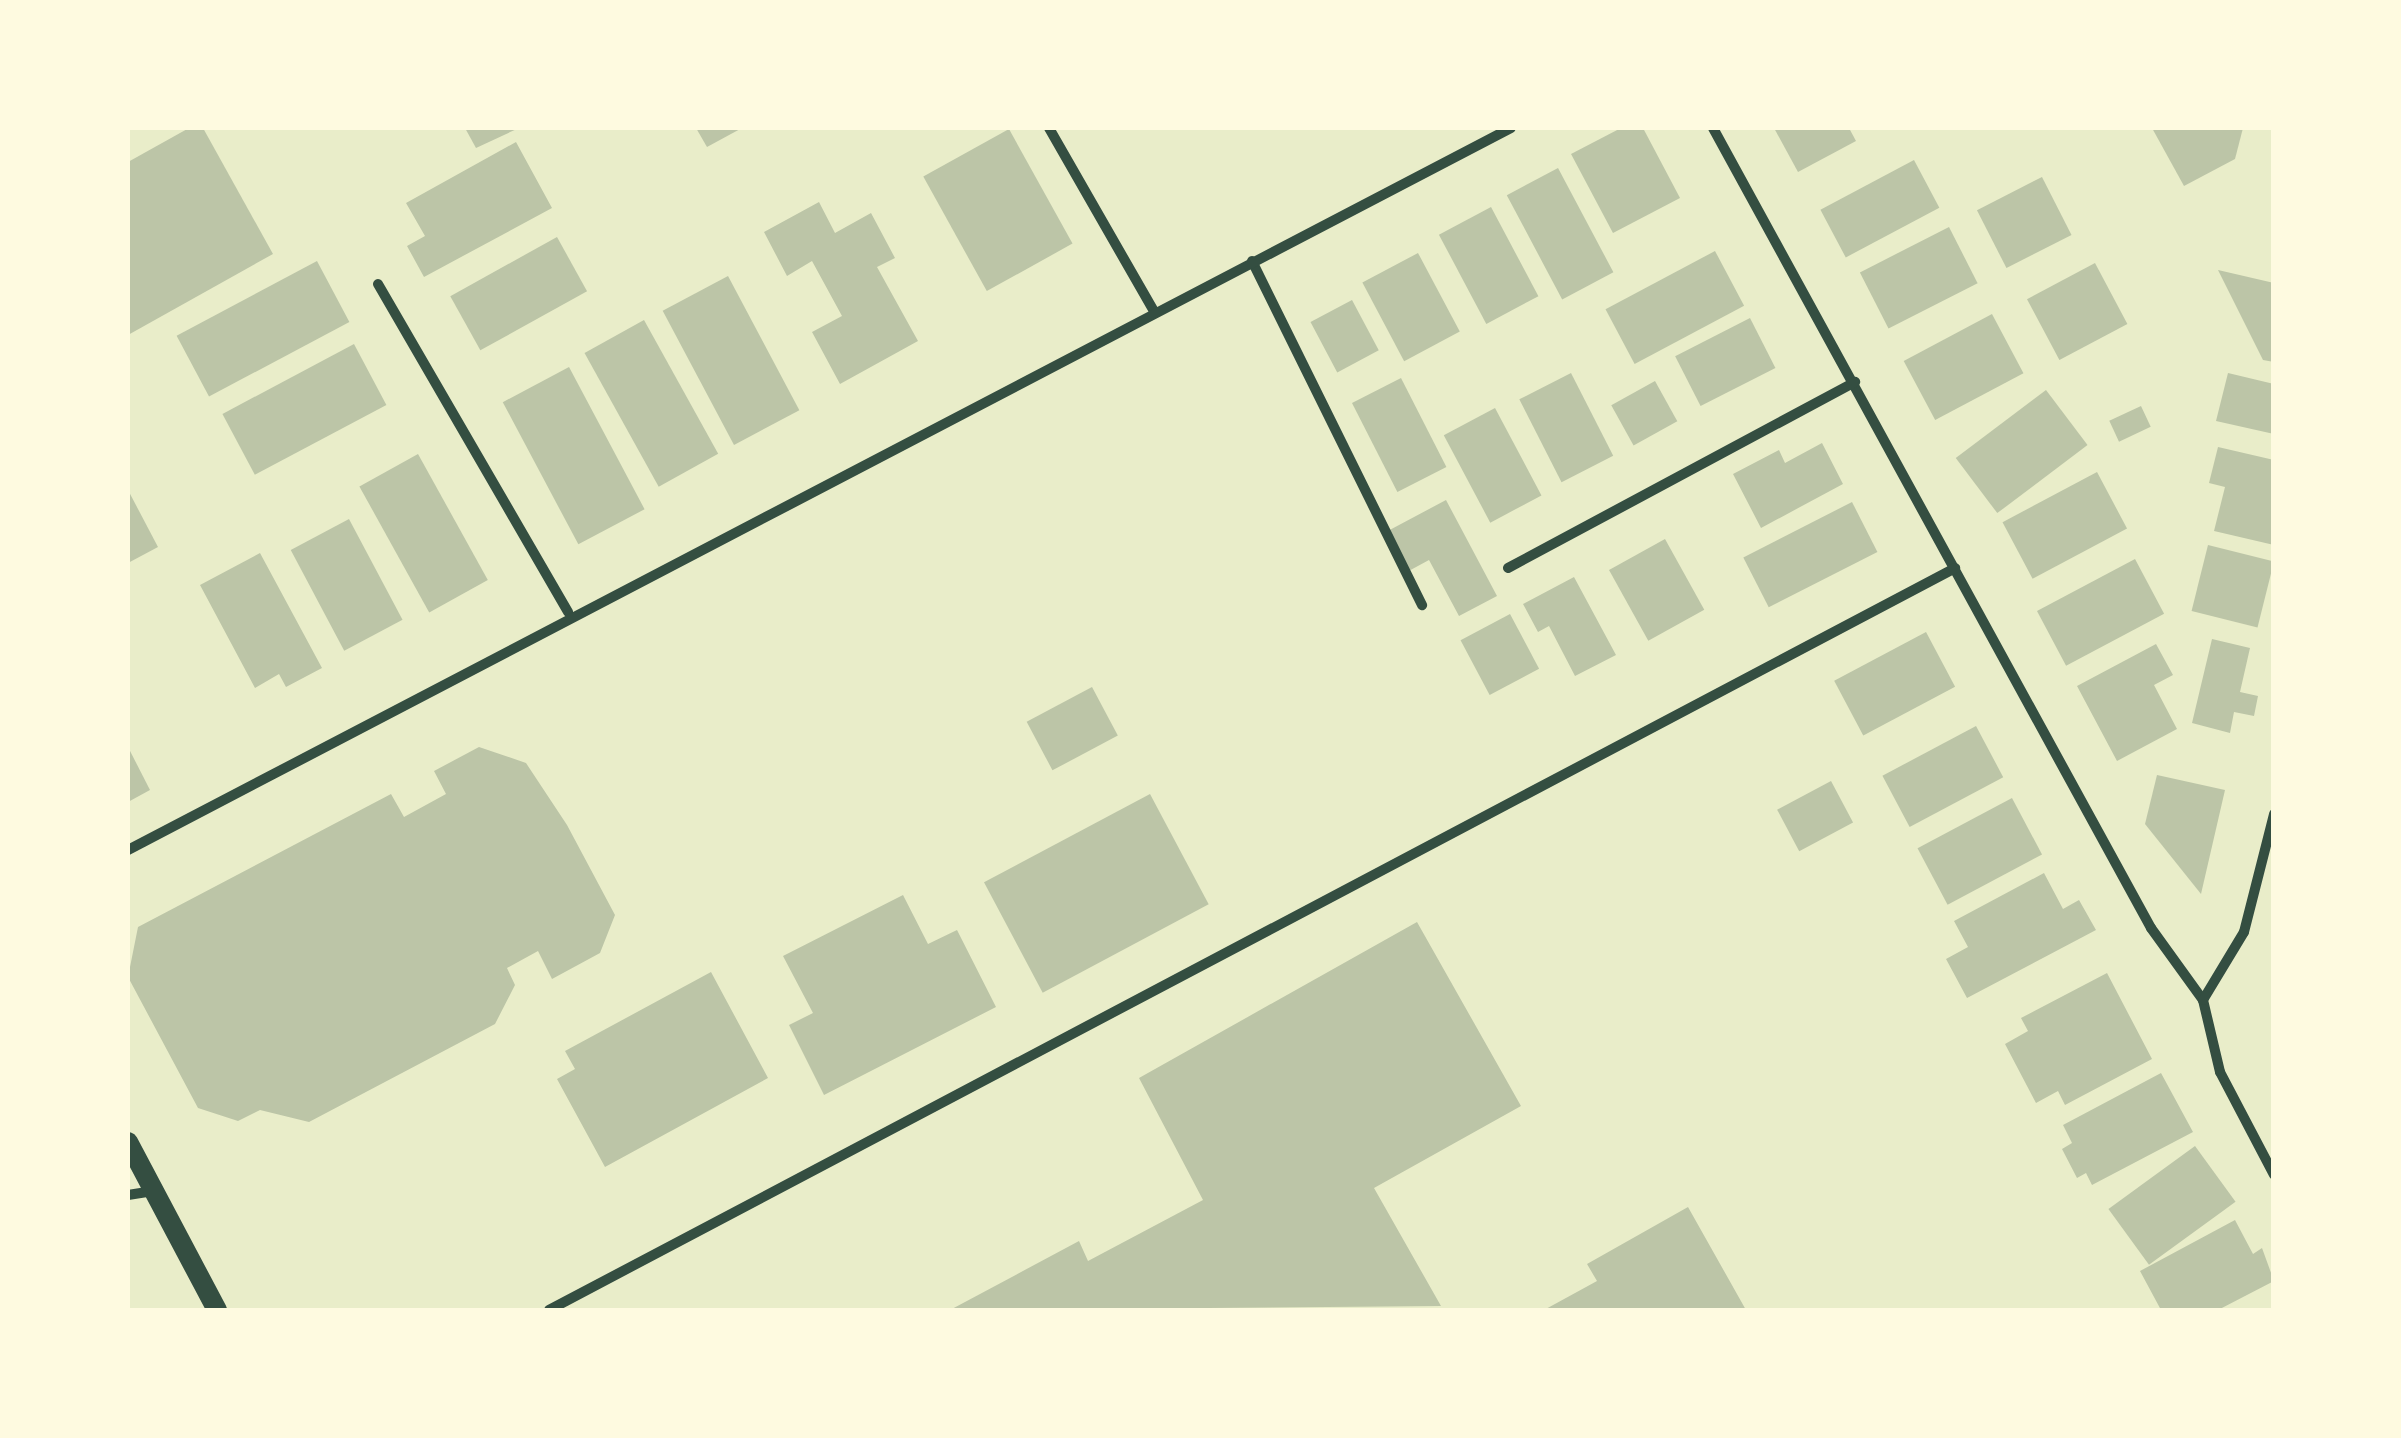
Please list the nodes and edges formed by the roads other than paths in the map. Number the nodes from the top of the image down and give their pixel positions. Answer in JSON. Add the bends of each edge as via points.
{"nodes":[{"id":1,"x":1049,"y":128,"type":"edge"},
{"id":2,"x":1511,"y":128,"type":"edge"},
{"id":3,"x":1714,"y":128,"type":"edge"},
{"id":4,"x":1252,"y":261,"type":"junction"},
{"id":5,"x":378,"y":284,"type":"dead end"},
{"id":6,"x":1154,"y":311,"type":"junction"},
{"id":7,"x":1855,"y":382,"type":"junction"},
{"id":8,"x":1508,"y":568,"type":"dead end"},
{"id":9,"x":1955,"y":568,"type":"junction"},
{"id":10,"x":1422,"y":605,"type":"dead end"},
{"id":11,"x":568,"y":612,"type":"junction"},
{"id":12,"x":2274,"y":814,"type":"edge"},
{"id":13,"x":128,"y":850,"type":"edge"},
{"id":14,"x":2203,"y":1000,"type":"junction"},
{"id":15,"x":128,"y":1142,"type":"edge"},
{"id":16,"x":2274,"y":1175,"type":"edge"},
{"id":17,"x":153,"y":1190,"type":"junction"},
{"id":18,"x":128,"y":1195,"type":"edge"},
{"id":19,"x":217,"y":1310,"type":"edge"},
{"id":20,"x":549,"y":1310,"type":"edge"}],
"edges":[{"from":1,"to":6,"type":"street"},
{"from":2,"to":4,"type":"street"},
{"from":3,"to":7,"type":"street"},
{"from":4,"to":6,"type":"street"},
{"from":4,"to":10,"type":"street"},
{"from":5,"to":11,"type":"street"},
{"from":6,"to":11,"type":"street"},
{"from":7,"to":8,"type":"street"},
{"from":7,"to":9,"type":"street"},
{"from":9,"to":14,"type":"street","via":[[2151,928]]},
{"from":9,"to":20,"type":"street"},
{"from":11,"to":13,"type":"street"},
{"from":12,"to":14,"type":"street","via":[[2244,932]]},
{"from":14,"to":16,"type":"street","via":[[2220,1072]]},
{"from":15,"to":17,"type":"main road"},
{"from":17,"to":18,"type":"street"},
{"from":17,"to":19,"type":"main road"}]}
